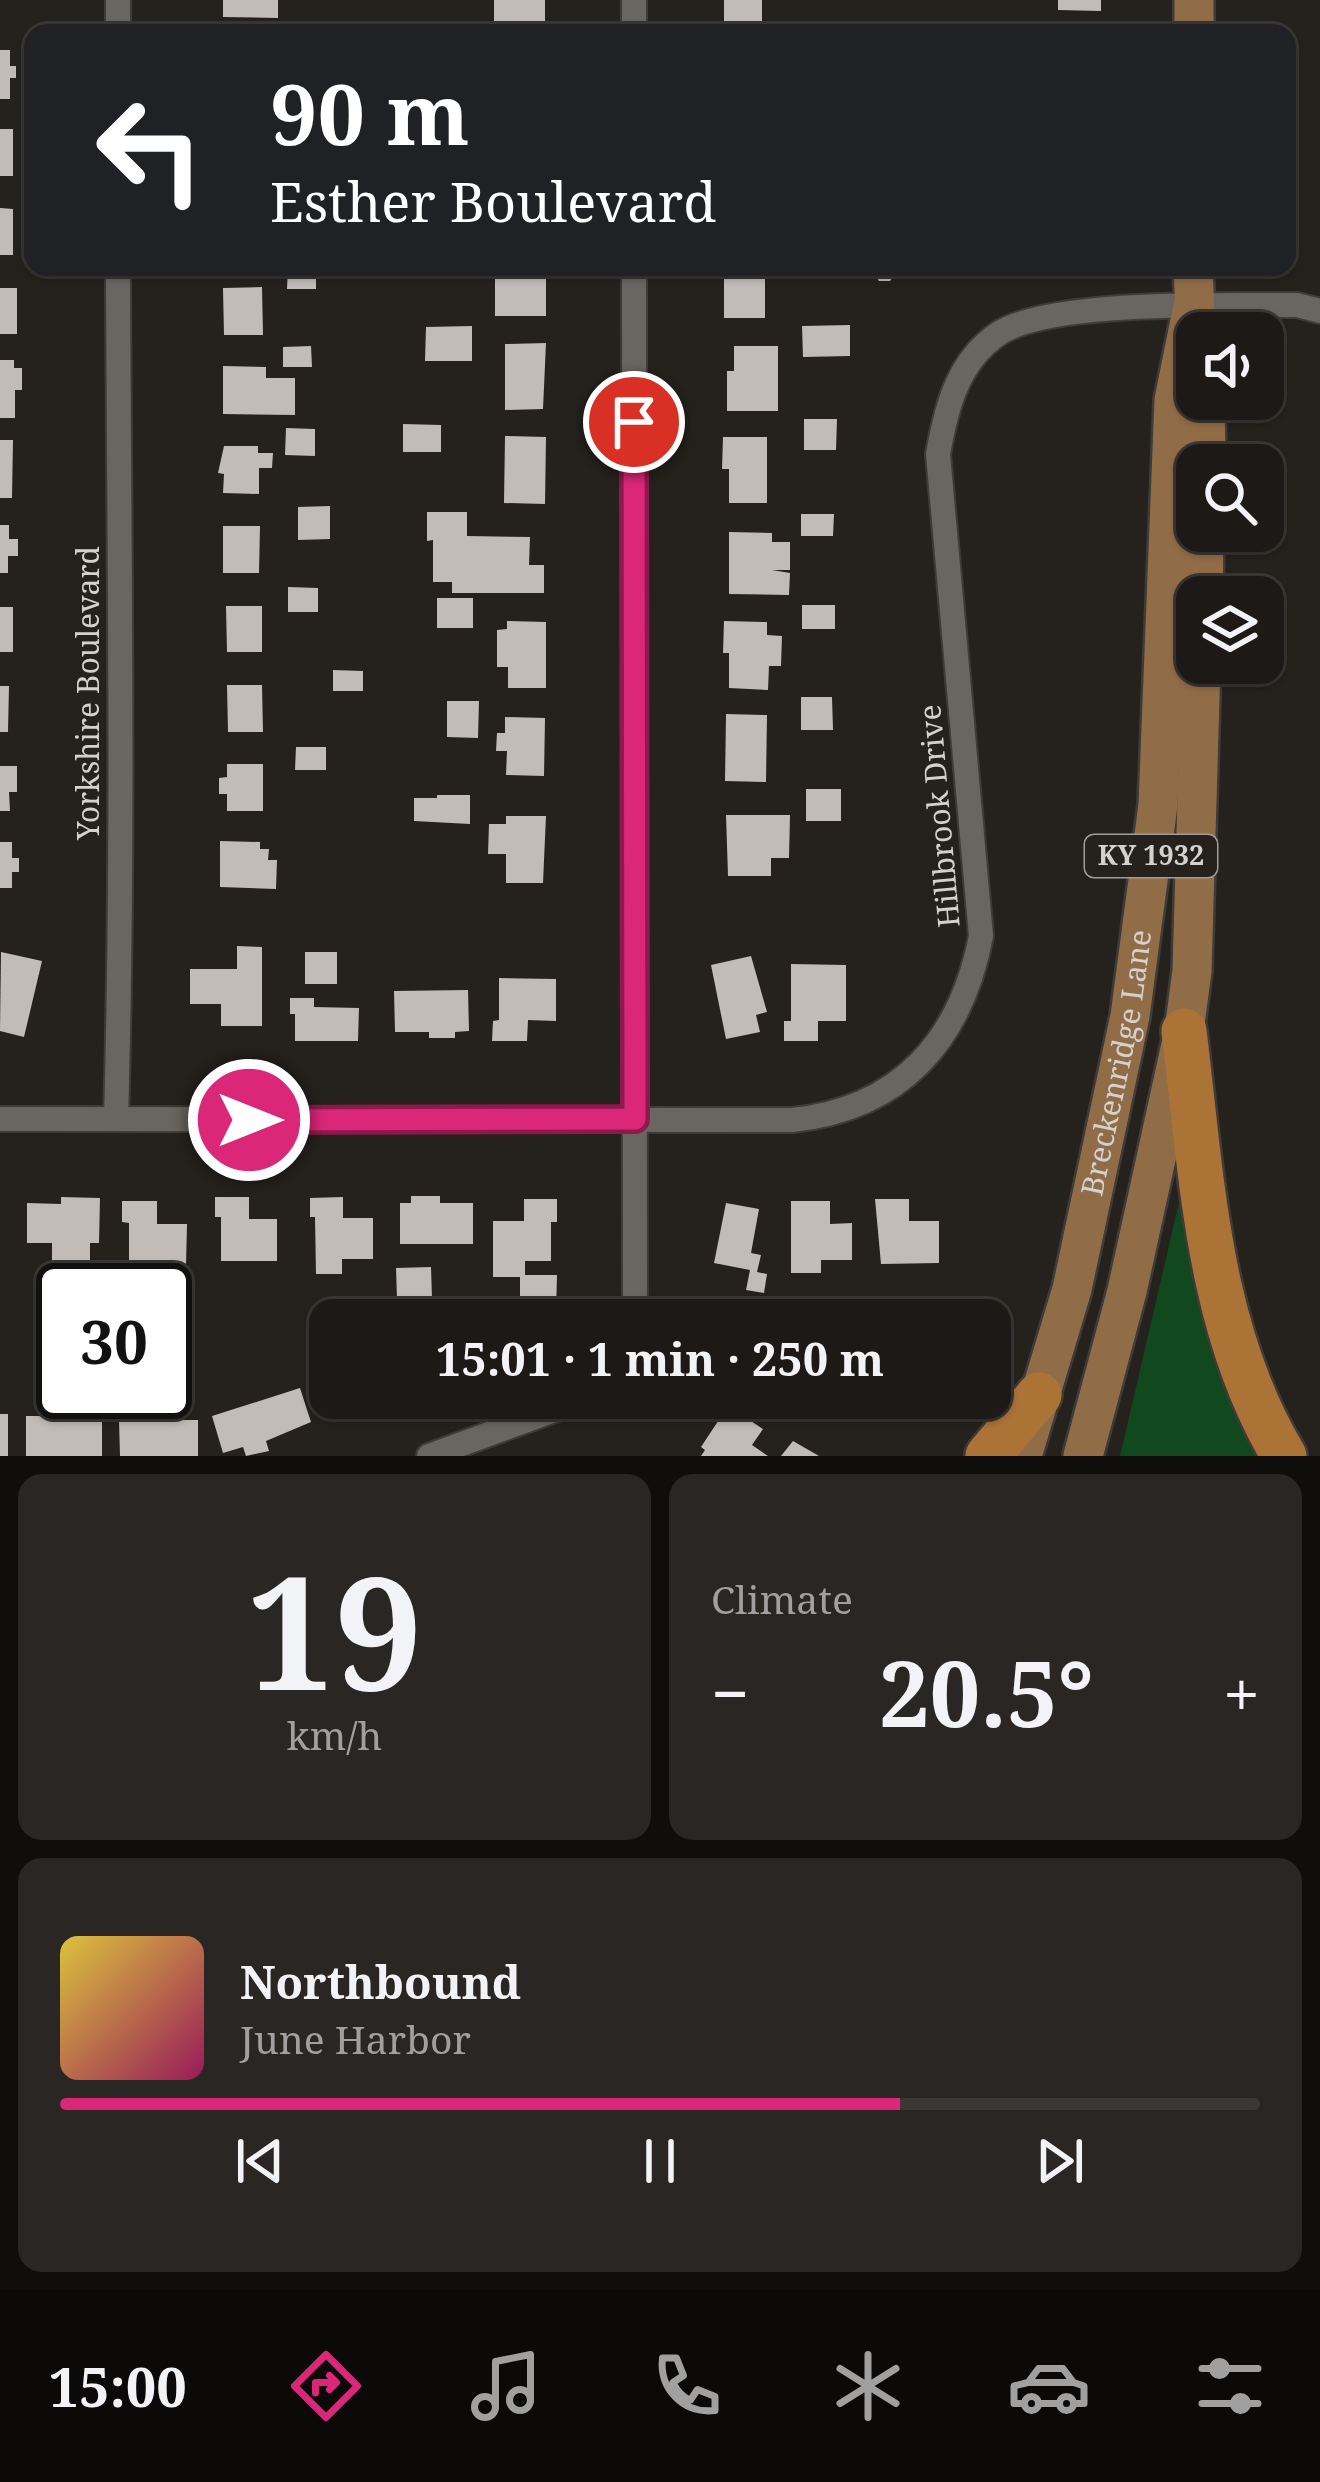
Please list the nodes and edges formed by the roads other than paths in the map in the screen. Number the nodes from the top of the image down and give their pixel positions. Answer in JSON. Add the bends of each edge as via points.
{"nodes":[{"id":1,"x":118,"y":276,"type":"edge"},
{"id":2,"x":634,"y":276,"type":"edge"},
{"id":3,"x":1194,"y":304,"type":"edge"},
{"id":4,"x":1320,"y":311,"type":"edge"},
{"id":5,"x":1200,"y":684,"type":"edge"},
{"id":6,"x":1184,"y":1031,"type":"junction"},
{"id":7,"x":0,"y":1119,"type":"edge"},
{"id":8,"x":116,"y":1119,"type":"junction"},
{"id":9,"x":635,"y":1119,"type":"junction"},
{"id":10,"x":634,"y":1299,"type":"edge"},
{"id":11,"x":1039,"y":1395,"type":"junction"},
{"id":12,"x":530,"y":1419,"type":"edge"},
{"id":13,"x":429,"y":1456,"type":"edge"},
{"id":14,"x":988,"y":1456,"type":"edge"},
{"id":15,"x":1022,"y":1456,"type":"edge"},
{"id":16,"x":1083,"y":1456,"type":"edge"},
{"id":17,"x":1284,"y":1456,"type":"edge"}],
"edges":[{"from":1,"to":8,"type":"street","name":"Yorkshire Boulevard"},
{"from":2,"to":9,"type":"street"},
{"from":3,"to":4,"type":"street","name":"Hillbrook Drive"},
{"from":3,"to":9,"type":"street","name":"Hillbrook Drive","via":[[1023,322],[978,352],[947,403],[938,454],[981,936],[968,990],[945,1035],[871,1100],[821,1117]]},
{"from":3,"to":11,"type":"main road","name":"Breckenridge Lane","number":"KY 1932","via":[[1174,400],[1158,805],[1130,1016],[1072,1289]]},
{"from":5,"to":6,"type":"main road","name":"Breckenridge Lane","number":"KY 1932"},
{"from":6,"to":16,"type":"main road","name":"Breckenridge Lane","number":"KY 1932"},
{"from":6,"to":17,"type":"highway","via":[[1216,1281],[1239,1365]]},
{"from":7,"to":8,"type":"street","name":"Hillbrook Drive"},
{"from":8,"to":9,"type":"street","name":"Hillbrook Drive"},
{"from":9,"to":10,"type":"street"},
{"from":11,"to":14,"type":"highway"},
{"from":11,"to":15,"type":"main road","name":"Breckenridge Lane","number":"KY 1932"},
{"from":12,"to":13,"type":"street"}]}
